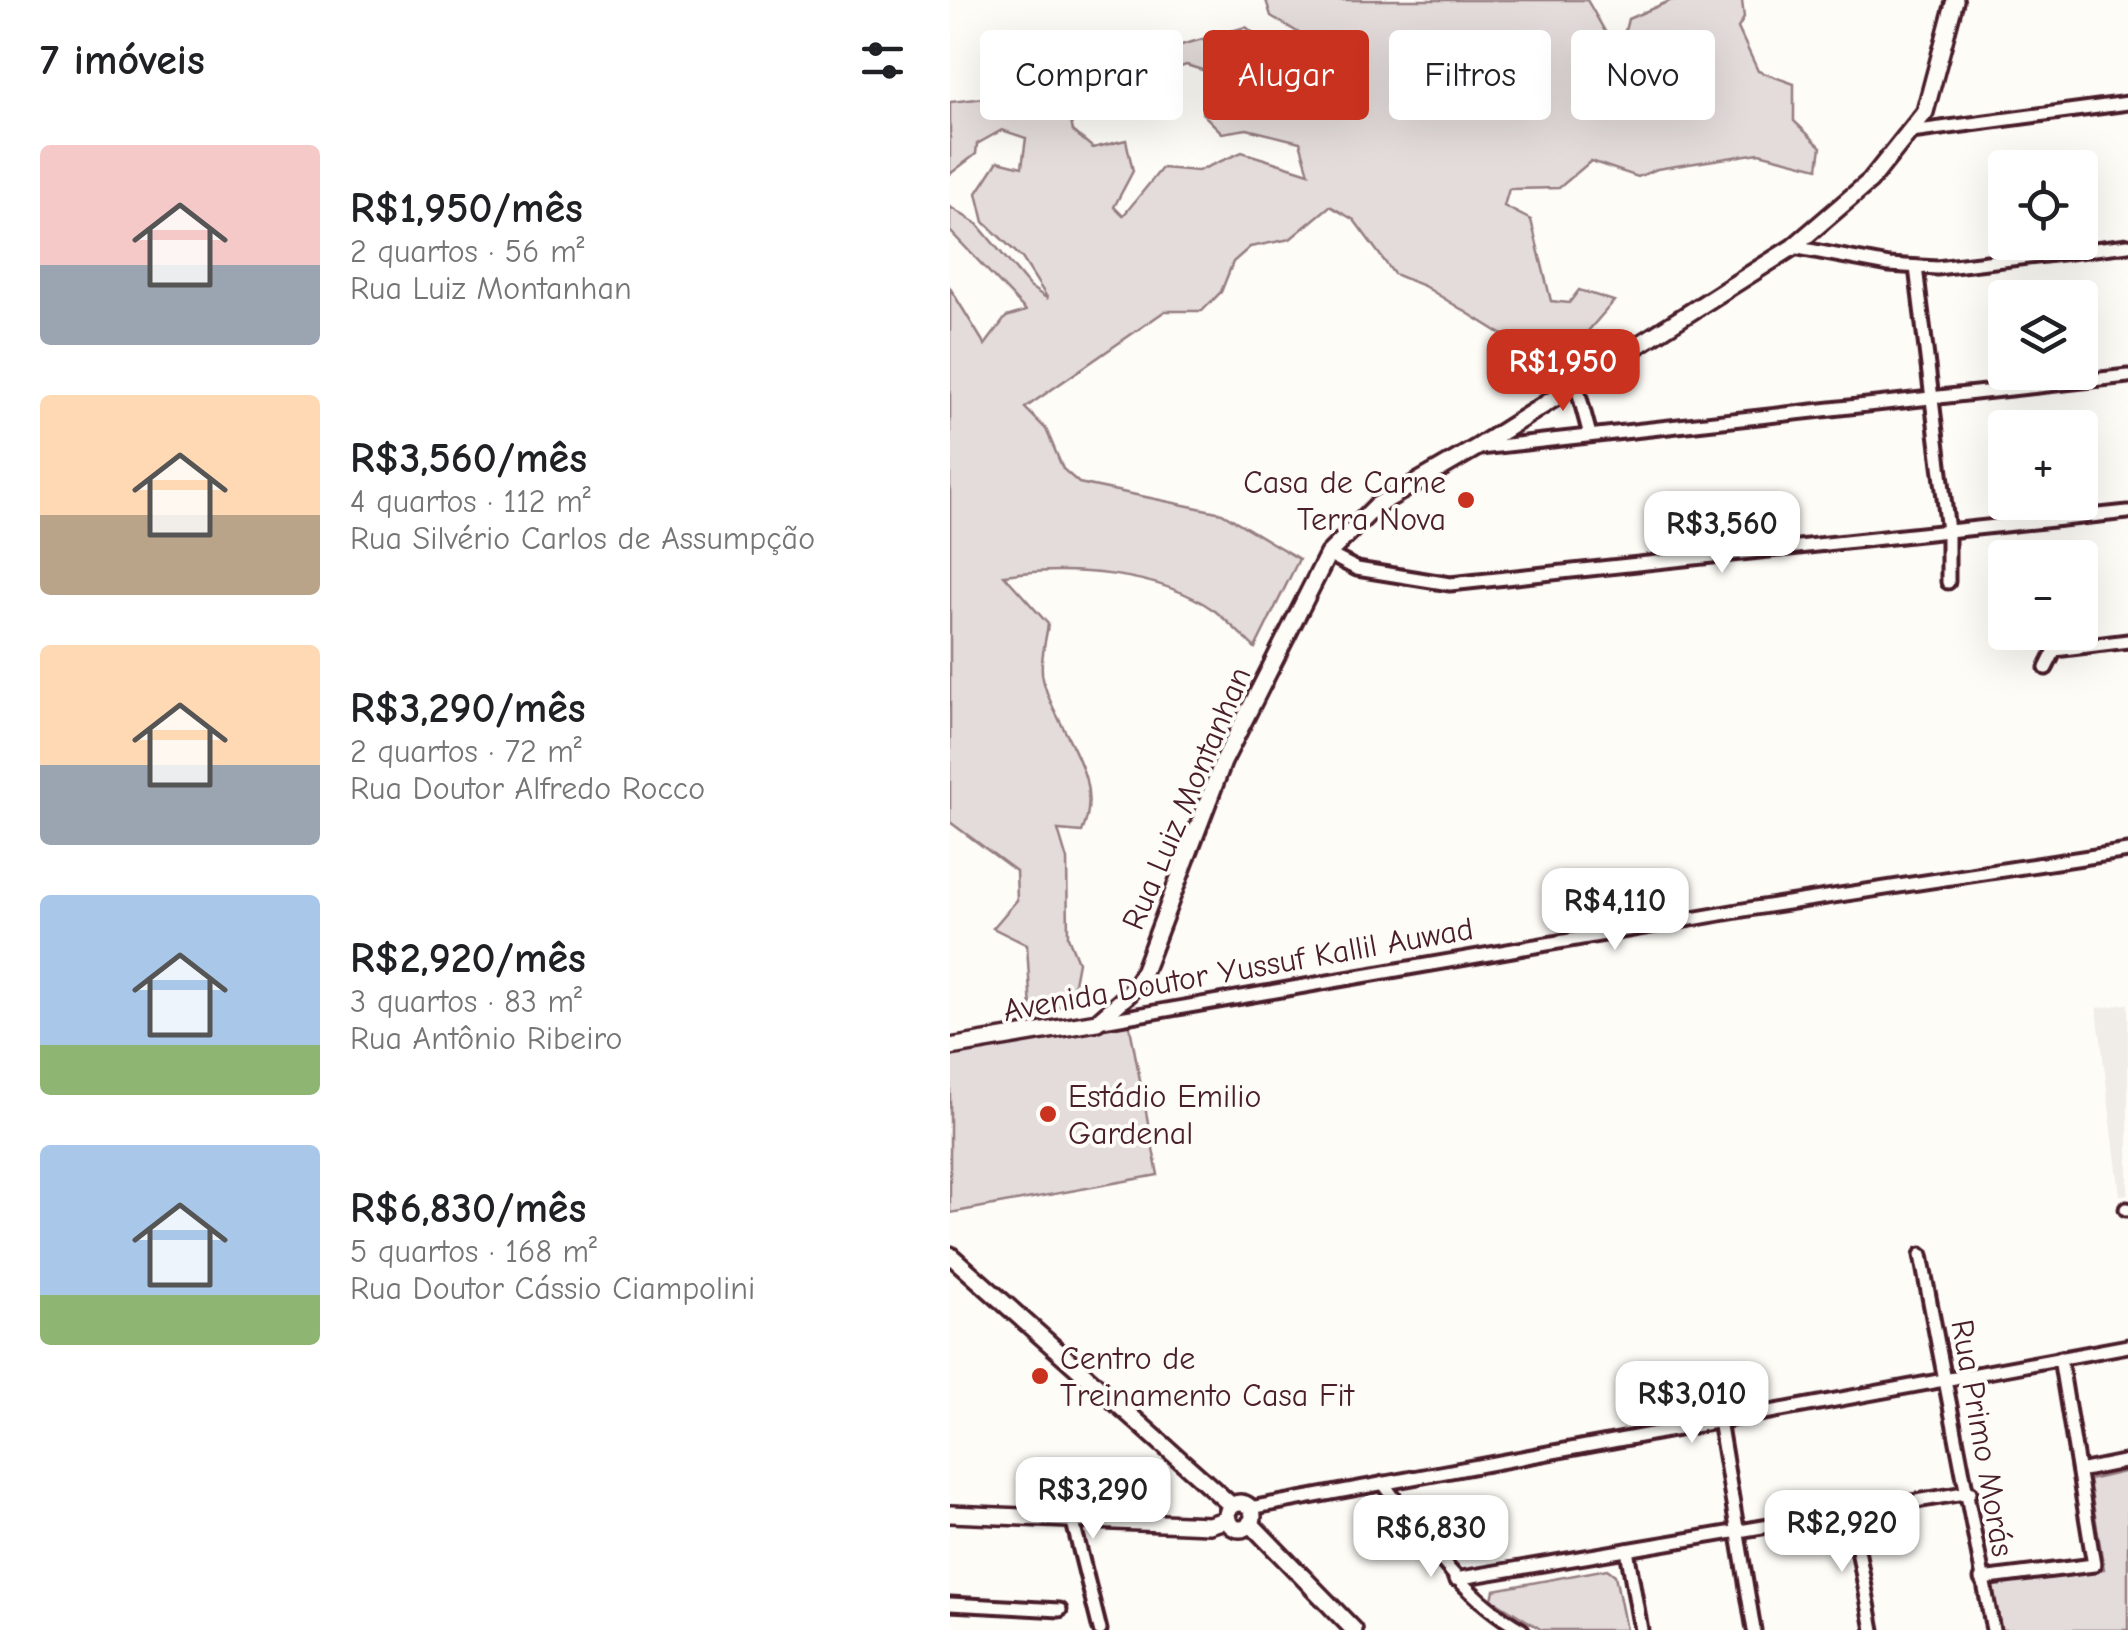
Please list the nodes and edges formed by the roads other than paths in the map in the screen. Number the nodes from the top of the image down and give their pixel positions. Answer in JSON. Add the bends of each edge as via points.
{"nodes":[{"id":1,"x":1955,"y":0,"type":"edge"},
{"id":2,"x":2128,"y":103,"type":"edge"},
{"id":3,"x":1911,"y":132,"type":"junction"},
{"id":4,"x":2128,"y":245,"type":"edge"},
{"id":5,"x":1793,"y":247,"type":"junction"},
{"id":6,"x":1916,"y":266,"type":"junction"},
{"id":7,"x":2128,"y":376,"type":"edge"},
{"id":8,"x":1576,"y":383,"type":"junction"},
{"id":9,"x":1934,"y":398,"type":"junction"},
{"id":10,"x":1590,"y":435,"type":"junction"},
{"id":11,"x":1476,"y":448,"type":"junction"},
{"id":12,"x":2128,"y":512,"type":"edge"},
{"id":13,"x":1948,"y":531,"type":"junction"},
{"id":14,"x":1328,"y":554,"type":"junction"},
{"id":15,"x":1948,"y":582,"type":"dead end"},
{"id":16,"x":2128,"y":641,"type":"edge"},
{"id":17,"x":2046,"y":668,"type":"dead end"},
{"id":18,"x":2128,"y":851,"type":"edge"},
{"id":19,"x":1097,"y":1022,"type":"junction"},
{"id":20,"x":950,"y":1046,"type":"edge"},
{"id":21,"x":950,"y":1255,"type":"edge"},
{"id":22,"x":1921,"y":1255,"type":"dead end"},
{"id":23,"x":2128,"y":1346,"type":"edge"},
{"id":24,"x":2060,"y":1358,"type":"junction"},
{"id":25,"x":1944,"y":1378,"type":"junction"},
{"id":26,"x":1719,"y":1420,"type":"junction"},
{"id":27,"x":2128,"y":1461,"type":"edge"},
{"id":28,"x":2079,"y":1470,"type":"junction"},
{"id":29,"x":1382,"y":1483,"type":"junction"},
{"id":30,"x":1970,"y":1492,"type":"junction"},
{"id":31,"x":1230,"y":1512,"type":"junction"},
{"id":32,"x":1852,"y":1512,"type":"junction"},
{"id":33,"x":950,"y":1514,"type":"edge"},
{"id":34,"x":1250,"y":1516,"type":"junction"},
{"id":35,"x":1072,"y":1518,"type":"junction"},
{"id":36,"x":1738,"y":1532,"type":"junction"},
{"id":37,"x":1627,"y":1550,"type":"junction"},
{"id":38,"x":1456,"y":1579,"type":"junction"},
{"id":39,"x":1981,"y":1579,"type":"junction"},
{"id":40,"x":950,"y":1604,"type":"edge"},
{"id":41,"x":1060,"y":1610,"type":"dead end"},
{"id":42,"x":1348,"y":1629,"type":"edge"},
{"id":43,"x":1100,"y":1630,"type":"edge"},
{"id":44,"x":1522,"y":1630,"type":"edge"},
{"id":45,"x":1640,"y":1630,"type":"edge"},
{"id":46,"x":1754,"y":1630,"type":"edge"},
{"id":47,"x":1874,"y":1630,"type":"edge"},
{"id":48,"x":1993,"y":1630,"type":"edge"}],
"edges":[{"from":1,"to":3,"type":"street","name":"Rua Luiz Montanhan","via":[[1936,85]]},
{"from":2,"to":3,"type":"street"},
{"from":3,"to":5,"type":"street","name":"Rua Luiz Montanhan","via":[[1870,181]]},
{"from":4,"to":6,"type":"street"},
{"from":5,"to":6,"type":"street"},
{"from":5,"to":8,"type":"street","name":"Rua Luiz Montanhan"},
{"from":6,"to":9,"type":"street"},
{"from":7,"to":9,"type":"street"},
{"from":8,"to":10,"type":"street"},
{"from":8,"to":11,"type":"street","name":"Rua Luiz Montanhan"},
{"from":9,"to":10,"type":"street"},
{"from":9,"to":13,"type":"street"},
{"from":10,"to":11,"type":"street"},
{"from":11,"to":14,"type":"street","name":"Rua Luiz Montanhan","via":[[1376,506]]},
{"from":12,"to":13,"type":"street"},
{"from":13,"to":14,"type":"street","via":[[1450,584],[1357,569]]},
{"from":13,"to":15,"type":"street"},
{"from":14,"to":19,"type":"street","name":"Rua Luiz Montanhan","via":[[1223,762],[1142,975]]},
{"from":16,"to":17,"type":"street","via":[[2055,650]]},
{"from":18,"to":19,"type":"street","name":"Avenida Doutor Yussuf Kallil Auwad"},
{"from":19,"to":20,"type":"street","name":"Avenida Doutor Yussuf Kallil Auwad"},
{"from":21,"to":31,"type":"street"},
{"from":22,"to":25,"type":"street","name":"Rua Primo Morás"},
{"from":23,"to":24,"type":"street"},
{"from":24,"to":25,"type":"street"},
{"from":24,"to":28,"type":"street"},
{"from":25,"to":26,"type":"street"},
{"from":25,"to":30,"type":"street","name":"Rua Primo Morás"},
{"from":26,"to":29,"type":"street"},
{"from":26,"to":36,"type":"street"},
{"from":27,"to":28,"type":"street"},
{"from":28,"to":39,"type":"street","via":[[2094,1565]]},
{"from":29,"to":34,"type":"street"},
{"from":29,"to":38,"type":"street"},
{"from":30,"to":32,"type":"street"},
{"from":30,"to":39,"type":"street","name":"Rua Primo Morás"},
{"from":31,"to":34,"type":"street","via":[[1240,1503]]},
{"from":31,"to":34,"type":"street","via":[[1238,1528]]},
{"from":31,"to":35,"type":"street","via":[[1209,1525]]},
{"from":32,"to":36,"type":"street"},
{"from":32,"to":47,"type":"street"},
{"from":33,"to":35,"type":"street"},
{"from":34,"to":42,"type":"street"},
{"from":35,"to":43,"type":"street"},
{"from":36,"to":37,"type":"street"},
{"from":36,"to":46,"type":"street"},
{"from":37,"to":38,"type":"street"},
{"from":37,"to":45,"type":"street"},
{"from":38,"to":44,"type":"street"},
{"from":39,"to":48,"type":"street","name":"Rua Primo Morás"},
{"from":40,"to":41,"type":"street"}]}
